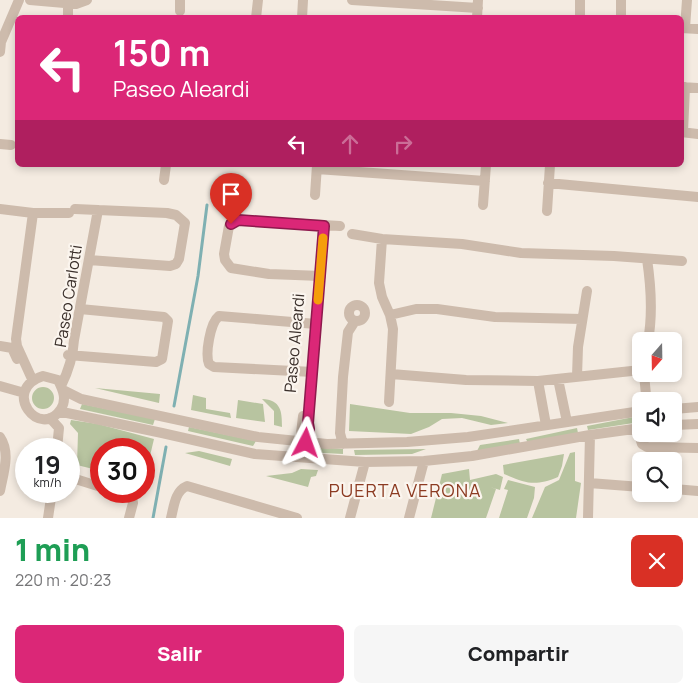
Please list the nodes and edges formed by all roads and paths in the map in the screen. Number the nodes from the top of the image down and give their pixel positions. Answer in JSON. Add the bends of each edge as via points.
{"nodes":[{"id":1,"x":19,"y":0,"type":"edge"},
{"id":2,"x":30,"y":0,"type":"edge"},
{"id":3,"x":86,"y":0,"type":"edge"},
{"id":4,"x":180,"y":0,"type":"edge"},
{"id":5,"x":258,"y":0,"type":"edge"},
{"id":6,"x":303,"y":0,"type":"edge"},
{"id":7,"x":352,"y":0,"type":"edge"},
{"id":8,"x":367,"y":0,"type":"edge"},
{"id":9,"x":580,"y":0,"type":"edge"},
{"id":10,"x":621,"y":0,"type":"edge"},
{"id":11,"x":687,"y":0,"type":"edge"},
{"id":12,"x":432,"y":3,"type":"edge"},
{"id":13,"x":68,"y":4,"type":"junction"},
{"id":14,"x":478,"y":9,"type":"edge"},
{"id":15,"x":180,"y":11,"type":"dead end"},
{"id":16,"x":68,"y":15,"type":"edge"},
{"id":17,"x":256,"y":15,"type":"edge"},
{"id":18,"x":302,"y":15,"type":"edge"},
{"id":19,"x":584,"y":15,"type":"edge"},
{"id":20,"x":620,"y":15,"type":"edge"},
{"id":21,"x":684,"y":21,"type":"edge"},
{"id":22,"x":684,"y":28,"type":"edge"},
{"id":23,"x":698,"y":29,"type":"edge"},
{"id":24,"x":0,"y":42,"type":"edge"},
{"id":25,"x":0,"y":52,"type":"edge"},
{"id":26,"x":684,"y":87,"type":"edge"},
{"id":27,"x":698,"y":88,"type":"edge"},
{"id":28,"x":684,"y":132,"type":"edge"},
{"id":29,"x":698,"y":134,"type":"edge"},
{"id":30,"x":0,"y":144,"type":"edge"},
{"id":31,"x":11,"y":145,"type":"dead end"},
{"id":32,"x":166,"y":167,"type":"edge"},
{"id":33,"x":317,"y":167,"type":"edge"},
{"id":34,"x":486,"y":167,"type":"edge"},
{"id":35,"x":550,"y":167,"type":"edge"},
{"id":36,"x":164,"y":180,"type":"dead end"},
{"id":37,"x":485,"y":181,"type":"junction"},
{"id":38,"x":548,"y":183,"type":"junction"},
{"id":39,"x":315,"y":195,"type":"dead end"},
{"id":40,"x":698,"y":197,"type":"edge"},
{"id":41,"x":483,"y":205,"type":"dead end"},
{"id":42,"x":0,"y":209,"type":"edge"},
{"id":43,"x":98,"y":210,"type":"junction"},
{"id":44,"x":547,"y":212,"type":"dead end"},
{"id":45,"x":33,"y":213,"type":"junction"},
{"id":46,"x":321,"y":226,"type":"junction"},
{"id":47,"x":340,"y":226,"type":"dead end"},
{"id":48,"x":352,"y":234,"type":"dead end"},
{"id":49,"x":382,"y":239,"type":"junction"},
{"id":50,"x":647,"y":259,"type":"junction"},
{"id":51,"x":89,"y":260,"type":"junction"},
{"id":52,"x":682,"y":261,"type":"dead end"},
{"id":53,"x":318,"y":276,"type":"junction"},
{"id":54,"x":586,"y":291,"type":"dead end"},
{"id":55,"x":80,"y":309,"type":"junction"},
{"id":56,"x":390,"y":315,"type":"junction"},
{"id":57,"x":582,"y":319,"type":"junction"},
{"id":58,"x":355,"y":321,"type":"dead end"},
{"id":59,"x":313,"y":323,"type":"junction"},
{"id":60,"x":649,"y":332,"type":"edge"},
{"id":61,"x":0,"y":346,"type":"edge"},
{"id":62,"x":14,"y":347,"type":"junction"},
{"id":63,"x":71,"y":355,"type":"junction"},
{"id":64,"x":632,"y":371,"type":"edge"},
{"id":65,"x":310,"y":372,"type":"junction"},
{"id":66,"x":392,"y":374,"type":"junction"},
{"id":67,"x":577,"y":376,"type":"junction"},
{"id":68,"x":558,"y":378,"type":"junction"},
{"id":69,"x":538,"y":381,"type":"junction"},
{"id":70,"x":27,"y":384,"type":"junction"},
{"id":71,"x":61,"y":385,"type":"junction"},
{"id":72,"x":0,"y":386,"type":"edge"},
{"id":73,"x":389,"y":402,"type":"dead end"},
{"id":74,"x":698,"y":407,"type":"edge"},
{"id":75,"x":682,"y":408,"type":"edge"},
{"id":76,"x":632,"y":412,"type":"edge"},
{"id":77,"x":54,"y":416,"type":"junction"},
{"id":78,"x":567,"y":422,"type":"junction"},
{"id":79,"x":698,"y":424,"type":"edge"},
{"id":80,"x":546,"y":425,"type":"junction"},
{"id":81,"x":682,"y":425,"type":"edge"},
{"id":82,"x":632,"y":429,"type":"edge"},
{"id":83,"x":590,"y":435,"type":"junction"},
{"id":84,"x":0,"y":437,"type":"edge"},
{"id":85,"x":258,"y":437,"type":"junction"},
{"id":86,"x":58,"y":438,"type":"edge"},
{"id":87,"x":468,"y":438,"type":"junction"},
{"id":88,"x":642,"y":442,"type":"edge"},
{"id":89,"x":303,"y":443,"type":"junction"},
{"id":90,"x":343,"y":444,"type":"junction"},
{"id":91,"x":698,"y":448,"type":"edge"},
{"id":92,"x":255,"y":454,"type":"junction"},
{"id":93,"x":472,"y":456,"type":"junction"},
{"id":94,"x":424,"y":461,"type":"junction"},
{"id":95,"x":365,"y":462,"type":"junction"},
{"id":96,"x":590,"y":483,"type":"junction"},
{"id":97,"x":632,"y":486,"type":"edge"},
{"id":98,"x":682,"y":490,"type":"edge"},
{"id":99,"x":698,"y":491,"type":"edge"},
{"id":100,"x":0,"y":492,"type":"edge"},
{"id":101,"x":50,"y":503,"type":"edge"},
{"id":102,"x":133,"y":503,"type":"edge"},
{"id":103,"x":48,"y":518,"type":"edge"},
{"id":104,"x":129,"y":518,"type":"edge"},
{"id":105,"x":171,"y":518,"type":"edge"},
{"id":106,"x":297,"y":518,"type":"edge"},
{"id":107,"x":350,"y":518,"type":"edge"},
{"id":108,"x":410,"y":518,"type":"edge"},
{"id":109,"x":588,"y":518,"type":"edge"}],
"edges":[{"from":1,"to":24,"type":"street"},
{"from":2,"to":13,"type":"street"},
{"from":3,"to":13,"type":"street"},
{"from":4,"to":15,"type":"street"},
{"from":5,"to":17,"type":"street"},
{"from":6,"to":18,"type":"street"},
{"from":7,"to":8,"type":"street"},
{"from":8,"to":12,"type":"street"},
{"from":9,"to":19,"type":"street"},
{"from":10,"to":20,"type":"street"},
{"from":11,"to":21,"type":"street"},
{"from":12,"to":14,"type":"street"},
{"from":13,"to":16,"type":"street"},
{"from":22,"to":23,"type":"street"},
{"from":24,"to":25,"type":"street"},
{"from":26,"to":27,"type":"street"},
{"from":28,"to":29,"type":"street"},
{"from":30,"to":31,"type":"street"},
{"from":32,"to":36,"type":"street"},
{"from":33,"to":37,"type":"street"},
{"from":33,"to":39,"type":"street"},
{"from":34,"to":37,"type":"street"},
{"from":35,"to":38,"type":"street"},
{"from":37,"to":41,"type":"street"},
{"from":38,"to":40,"type":"street"},
{"from":38,"to":44,"type":"street"},
{"from":42,"to":45,"type":"street"},
{"from":43,"to":45,"type":"street"},
{"from":43,"to":51,"type":"street","name":"Paseo Carlotti"},
{"from":43,"to":51,"type":"street","via":[[176,215],[185,223],[181,253],[176,264],[170,266]]},
{"from":45,"to":62,"type":"street"},
{"from":46,"to":47,"type":"street","name":"Paseo Aleardi"},
{"from":46,"to":53,"type":"street","name":"Paseo Aleardi"},
{"from":46,"to":53,"type":"street","name":"Paseo Aleardi","via":[[235,221],[229,226],[224,254],[230,268]]},
{"from":48,"to":49,"type":"street"},
{"from":49,"to":50,"type":"street","via":[[462,244],[521,253]]},
{"from":49,"to":56,"type":"street","via":[[379,283]]},
{"from":50,"to":52,"type":"street"},
{"from":50,"to":60,"type":"street","via":[[652,310]]},
{"from":51,"to":55,"type":"street","name":"Paseo Carlotti"},
{"from":53,"to":59,"type":"street","name":"Paseo Aleardi"},
{"from":54,"to":57,"type":"street"},
{"from":55,"to":63,"type":"street","name":"Paseo Carlotti"},
{"from":55,"to":63,"type":"street","via":[[164,317],[168,322],[162,360]]},
{"from":56,"to":57,"type":"street","via":[[416,309],[437,309],[503,318]]},
{"from":56,"to":66,"type":"street"},
{"from":57,"to":67,"type":"street"},
{"from":58,"to":90,"type":"street","via":[[348,332],[343,377],[340,433]]},
{"from":59,"to":65,"type":"street","name":"Paseo Aleardi"},
{"from":59,"to":65,"type":"street","via":[[219,316],[213,322],[207,355],[209,364],[214,367]]},
{"from":61,"to":62,"type":"street"},
{"from":62,"to":70,"type":"street"},
{"from":63,"to":71,"type":"street","name":"Paseo Carlotti","via":[[71,364]]},
{"from":64,"to":67,"type":"street"},
{"from":65,"to":89,"type":"street","name":"Paseo Aleardi","via":[[309,429]]},
{"from":66,"to":69,"type":"street"},
{"from":66,"to":73,"type":"street"},
{"from":67,"to":68,"type":"street"},
{"from":68,"to":69,"type":"street"},
{"from":68,"to":78,"type":"street"},
{"from":69,"to":80,"type":"street"},
{"from":70,"to":71,"type":"street","via":[[43,376]]},
{"from":70,"to":72,"type":"street"},
{"from":70,"to":77,"type":"street","via":[[21,401],[25,410],[40,420]]},
{"from":71,"to":77,"type":"street","via":[[65,398]]},
{"from":71,"to":85,"type":"street","via":[[80,399]]},
{"from":74,"to":75,"type":"street"},
{"from":76,"to":78,"type":"street"},
{"from":77,"to":86,"type":"street","via":[[59,428]]},
{"from":77,"to":92,"type":"street","via":[[67,413]]},
{"from":78,"to":80,"type":"street"},
{"from":79,"to":81,"type":"street"},
{"from":80,"to":87,"type":"street"},
{"from":82,"to":83,"type":"street"},
{"from":83,"to":93,"type":"street"},
{"from":83,"to":96,"type":"street"},
{"from":84,"to":100,"type":"street","via":[[6,457]]},
{"from":85,"to":89,"type":"street"},
{"from":85,"to":92,"type":"street"},
{"from":87,"to":90,"type":"street"},
{"from":87,"to":93,"type":"street"},
{"from":88,"to":91,"type":"street","via":[[647,447]]},
{"from":89,"to":90,"type":"street"},
{"from":92,"to":95,"type":"street"},
{"from":93,"to":94,"type":"street"},
{"from":94,"to":95,"type":"street"},
{"from":94,"to":108,"type":"street"},
{"from":95,"to":107,"type":"street"},
{"from":96,"to":97,"type":"street"},
{"from":96,"to":109,"type":"street"},
{"from":98,"to":99,"type":"street"},
{"from":101,"to":103,"type":"street"},
{"from":102,"to":104,"type":"street"},
{"from":105,"to":106,"type":"street","via":[[176,496],[187,486]]}]}
